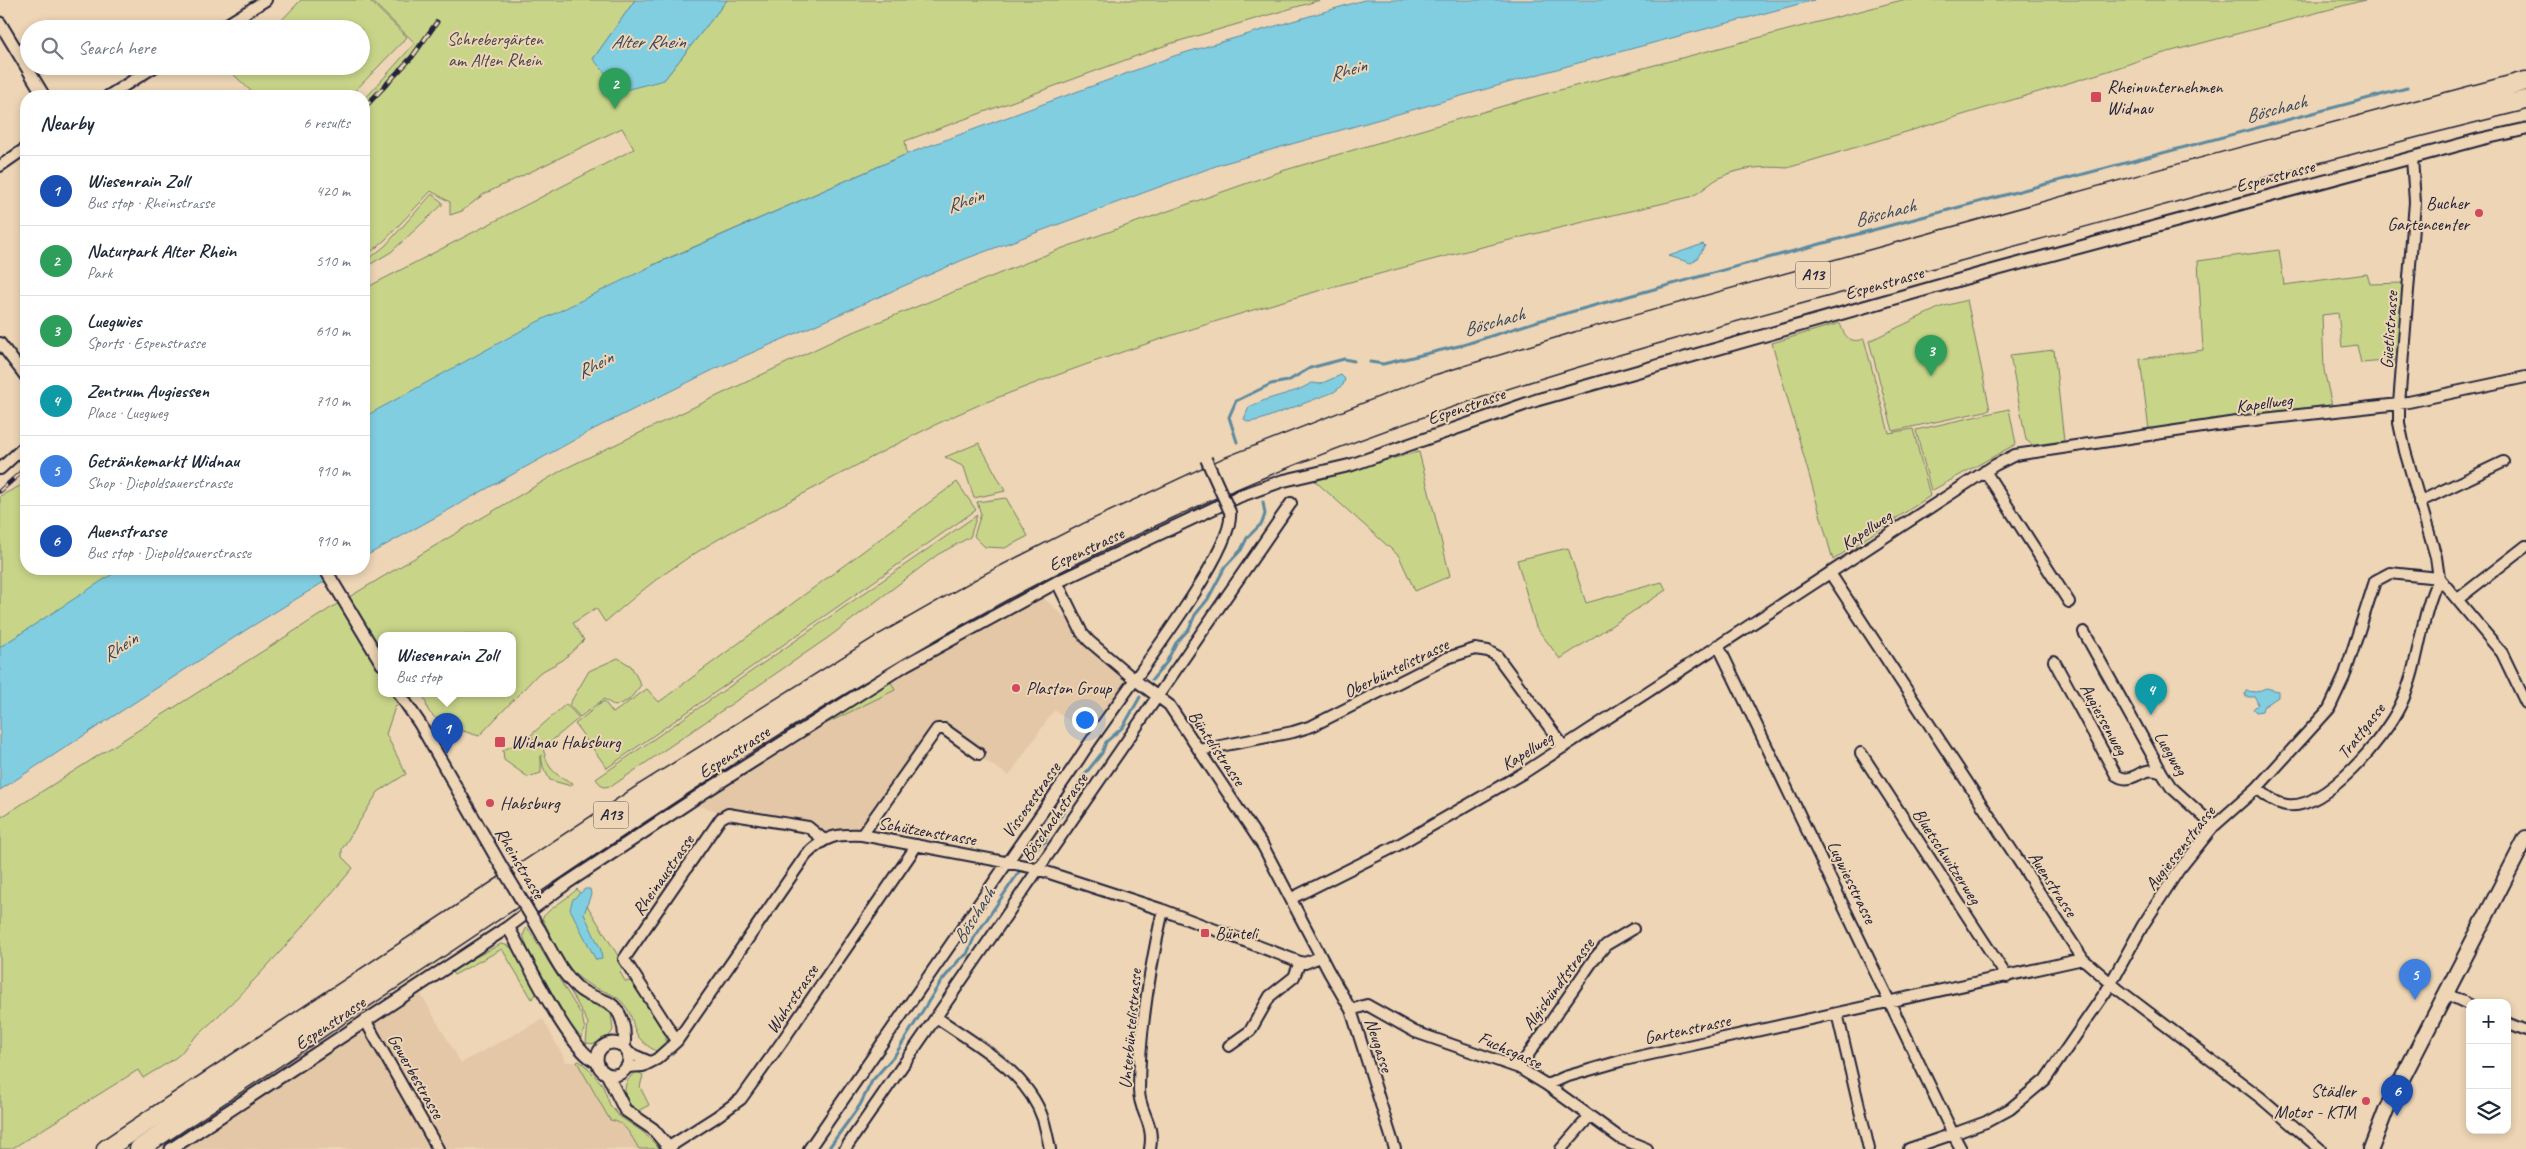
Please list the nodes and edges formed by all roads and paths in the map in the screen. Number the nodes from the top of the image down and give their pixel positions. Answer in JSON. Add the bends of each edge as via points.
{"nodes":[{"id":1,"x":266,"y":0,"type":"edge"},
{"id":2,"x":234,"y":20,"type":"edge"},
{"id":3,"x":0,"y":24,"type":"edge"},
{"id":4,"x":20,"y":57,"type":"edge"},
{"id":5,"x":31,"y":75,"type":"edge"},
{"id":6,"x":142,"y":75,"type":"edge"},
{"id":7,"x":2526,"y":81,"type":"edge"},
{"id":8,"x":40,"y":90,"type":"edge"},
{"id":9,"x":118,"y":90,"type":"edge"},
{"id":10,"x":2526,"y":100,"type":"edge"},
{"id":11,"x":2526,"y":108,"type":"edge"},
{"id":12,"x":2526,"y":129,"type":"edge"},
{"id":13,"x":20,"y":152,"type":"edge"},
{"id":14,"x":2412,"y":158,"type":"junction"},
{"id":15,"x":0,"y":166,"type":"edge"},
{"id":16,"x":1873,"y":274,"type":"junction"},
{"id":17,"x":0,"y":343,"type":"edge"},
{"id":18,"x":20,"y":368,"type":"edge"},
{"id":19,"x":2526,"y":377,"type":"edge"},
{"id":20,"x":2399,"y":404,"type":"junction"},
{"id":21,"x":20,"y":451,"type":"edge"},
{"id":22,"x":1206,"y":458,"type":"dead end"},
{"id":23,"x":2503,"y":462,"type":"dead end"},
{"id":24,"x":0,"y":469,"type":"edge"},
{"id":25,"x":1985,"y":472,"type":"junction"},
{"id":26,"x":2419,"y":502,"type":"junction"},
{"id":27,"x":1290,"y":503,"type":"dead end"},
{"id":28,"x":2526,"y":546,"type":"edge"},
{"id":29,"x":1830,"y":573,"type":"junction"},
{"id":30,"x":329,"y":575,"type":"edge"},
{"id":31,"x":2439,"y":578,"type":"junction"},
{"id":32,"x":1057,"y":582,"type":"junction"},
{"id":33,"x":2458,"y":599,"type":"junction"},
{"id":34,"x":2069,"y":602,"type":"dead end"},
{"id":35,"x":2084,"y":632,"type":"dead end"},
{"id":36,"x":1718,"y":645,"type":"junction"},
{"id":37,"x":378,"y":657,"type":"edge"},
{"id":38,"x":2054,"y":661,"type":"dead end"},
{"id":39,"x":1135,"y":680,"type":"junction"},
{"id":40,"x":402,"y":697,"type":"edge"},
{"id":41,"x":1158,"y":697,"type":"junction"},
{"id":42,"x":2526,"y":703,"type":"edge"},
{"id":43,"x":1564,"y":747,"type":"junction"},
{"id":44,"x":1200,"y":750,"type":"junction"},
{"id":45,"x":1861,"y":753,"type":"dead end"},
{"id":46,"x":979,"y":754,"type":"dead end"},
{"id":47,"x":2162,"y":773,"type":"junction"},
{"id":48,"x":2257,"y":788,"type":"junction"},
{"id":49,"x":2214,"y":826,"type":"junction"},
{"id":50,"x":862,"y":836,"type":"junction"},
{"id":51,"x":2526,"y":838,"type":"edge"},
{"id":52,"x":824,"y":840,"type":"junction"},
{"id":53,"x":917,"y":845,"type":"junction"},
{"id":54,"x":1009,"y":863,"type":"junction"},
{"id":55,"x":1034,"y":869,"type":"junction"},
{"id":56,"x":1292,"y":898,"type":"junction"},
{"id":57,"x":1163,"y":910,"type":"junction"},
{"id":58,"x":508,"y":927,"type":"junction"},
{"id":59,"x":1633,"y":929,"type":"dead end"},
{"id":60,"x":1320,"y":957,"type":"junction"},
{"id":61,"x":2082,"y":959,"type":"junction"},
{"id":62,"x":1300,"y":962,"type":"junction"},
{"id":63,"x":2007,"y":977,"type":"junction"},
{"id":64,"x":2110,"y":983,"type":"junction"},
{"id":65,"x":2447,"y":994,"type":"junction"},
{"id":66,"x":1890,"y":1000,"type":"junction"},
{"id":67,"x":2466,"y":1003,"type":"edge"},
{"id":68,"x":1351,"y":1010,"type":"junction"},
{"id":69,"x":1837,"y":1014,"type":"junction"},
{"id":70,"x":620,"y":1017,"type":"junction"},
{"id":71,"x":936,"y":1017,"type":"junction"},
{"id":72,"x":365,"y":1020,"type":"junction"},
{"id":73,"x":2511,"y":1024,"type":"edge"},
{"id":74,"x":2526,"y":1031,"type":"edge"},
{"id":75,"x":677,"y":1041,"type":"junction"},
{"id":76,"x":605,"y":1046,"type":"junction"},
{"id":77,"x":1229,"y":1046,"type":"dead end"},
{"id":78,"x":580,"y":1049,"type":"junction"},
{"id":79,"x":626,"y":1050,"type":"junction"},
{"id":80,"x":597,"y":1062,"type":"junction"},
{"id":81,"x":650,"y":1062,"type":"junction"},
{"id":82,"x":1519,"y":1068,"type":"junction"},
{"id":83,"x":624,"y":1070,"type":"junction"},
{"id":84,"x":606,"y":1074,"type":"junction"},
{"id":85,"x":1548,"y":1085,"type":"junction"},
{"id":86,"x":617,"y":1097,"type":"junction"},
{"id":87,"x":1589,"y":1117,"type":"junction"},
{"id":88,"x":1953,"y":1134,"type":"junction"},
{"id":89,"x":670,"y":1148,"type":"edge"},
{"id":90,"x":106,"y":1149,"type":"edge"},
{"id":91,"x":138,"y":1149,"type":"edge"},
{"id":92,"x":171,"y":1149,"type":"edge"},
{"id":93,"x":438,"y":1149,"type":"edge"},
{"id":94,"x":809,"y":1149,"type":"edge"},
{"id":95,"x":845,"y":1149,"type":"edge"},
{"id":96,"x":1050,"y":1149,"type":"edge"},
{"id":97,"x":1150,"y":1149,"type":"edge"},
{"id":98,"x":1396,"y":1149,"type":"edge"},
{"id":99,"x":1561,"y":1149,"type":"edge"},
{"id":100,"x":1647,"y":1149,"type":"edge"},
{"id":101,"x":1869,"y":1149,"type":"edge"},
{"id":102,"x":1909,"y":1149,"type":"edge"},
{"id":103,"x":1961,"y":1149,"type":"edge"},
{"id":104,"x":2320,"y":1149,"type":"edge"},
{"id":105,"x":2371,"y":1149,"type":"edge"}],
"edges":[{"from":1,"to":2,"type":"street"},
{"from":3,"to":4,"type":"street"},
{"from":5,"to":8,"type":"street"},
{"from":6,"to":9,"type":"street"},
{"from":7,"to":90,"type":"highway","number":"A13","via":[[1578,341],[1438,384],[1218,471],[1077,537],[885,642],[642,794]]},
{"from":10,"to":16,"type":"highway","number":"A13"},
{"from":11,"to":16,"type":"highway","number":"A13","via":[[1924,269]]},
{"from":12,"to":14,"type":"street","name":"Espenstrasse"},
{"from":13,"to":15,"type":"street"},
{"from":14,"to":20,"type":"street","name":"Güetlistrasse","via":[[2415,202]]},
{"from":14,"to":32,"type":"street","name":"Espenstrasse","via":[[1980,274],[1537,400],[1351,465],[1282,481],[1240,496]]},
{"from":16,"to":91,"type":"highway","number":"A13","via":[[1690,324],[1447,398],[1260,469],[1140,523],[1000,592],[783,721]]},
{"from":17,"to":18,"type":"street"},
{"from":19,"to":20,"type":"street","name":"Kapellweg"},
{"from":20,"to":25,"type":"street","name":"Kapellweg","via":[[2236,422],[2025,452],[2004,459]]},
{"from":20,"to":26,"type":"street","name":"Güetlistrasse","via":[[2399,423]]},
{"from":21,"to":24,"type":"street"},
{"from":22,"to":39,"type":"street","name":"Viscosestrasse","bridge":true,"via":[[1230,512],[1230,528],[1216,559]]},
{"from":23,"to":26,"type":"street"},
{"from":25,"to":29,"type":"street","name":"Kapellweg"},
{"from":25,"to":34,"type":"street"},
{"from":26,"to":31,"type":"street","name":"Güetlistrasse"},
{"from":27,"to":41,"type":"street","name":"Böschachstrasse"},
{"from":28,"to":33,"type":"street"},
{"from":29,"to":36,"type":"street","name":"Kapellweg"},
{"from":29,"to":61,"type":"street","name":"Auenstrasse"},
{"from":30,"to":37,"type":"street"},
{"from":31,"to":33,"type":"street"},
{"from":31,"to":48,"type":"street","name":"Augiessenstrasse","via":[[2390,573],[2375,580],[2344,677],[2329,709]]},
{"from":31,"to":48,"type":"street","name":"Trattgasse","via":[[2432,592],[2412,675],[2400,706],[2369,751],[2328,790],[2302,804],[2280,804]]},
{"from":32,"to":39,"type":"street","name":"Büntelistrasse","via":[[1082,632]]},
{"from":32,"to":58,"type":"street","name":"Espenstrasse","via":[[905,665],[792,735],[567,883]]},
{"from":33,"to":42,"type":"street","via":[[2502,653]]},
{"from":35,"to":47,"type":"street","name":"Luegweg"},
{"from":36,"to":43,"type":"street","name":"Kapellweg"},
{"from":36,"to":66,"type":"street","name":"Lugwiesstrasse"},
{"from":38,"to":47,"type":"street","name":"Augiessenweg","via":[[2116,775],[2129,780],[2147,770]]},
{"from":39,"to":41,"type":"street","name":"Büntelistrasse"},
{"from":39,"to":54,"type":"street","name":"Viscosestrasse","via":[[1092,737]]},
{"from":40,"to":70,"type":"street","name":"Rheinstrasse","bridge":true,"via":[[563,970],[578,988],[611,1004]]},
{"from":41,"to":44,"type":"street","name":"Büntelistrasse","via":[[1169,705]]},
{"from":41,"to":55,"type":"street","name":"Böschachstrasse"},
{"from":43,"to":44,"type":"street","name":"Oberbüntelistrasse","via":[[1497,656],[1475,649],[1447,658],[1312,726]]},
{"from":43,"to":56,"type":"street","name":"Kapellweg","via":[[1467,808]]},
{"from":44,"to":56,"type":"street","name":"Büntelistrasse","via":[[1263,846]]},
{"from":45,"to":63,"type":"street","name":"Bluetschwitzerweg"},
{"from":46,"to":50,"type":"street","via":[[944,729],[937,728]]},
{"from":47,"to":49,"type":"street","name":"Luegweg","via":[[2172,788]]},
{"from":48,"to":49,"type":"street","name":"Augiessenstrasse"},
{"from":49,"to":64,"type":"street","name":"Augiessenstrasse","via":[[2178,871]]},
{"from":50,"to":52,"type":"street","name":"Schützenstrasse","via":[[843,834]]},
{"from":50,"to":53,"type":"street","name":"Schützenstrasse"},
{"from":51,"to":65,"type":"main road"},
{"from":52,"to":75,"type":"street","name":"Schützenstrasse","via":[[806,855]]},
{"from":52,"to":75,"type":"street","name":"Rheinaustrasse","via":[[808,827],[728,814],[721,818],[624,959]]},
{"from":53,"to":54,"type":"street","name":"Schützenstrasse"},
{"from":53,"to":89,"type":"street","name":"Wuhrstrasse","via":[[741,1099]]},
{"from":54,"to":55,"type":"street","name":"Schützenstrasse"},
{"from":54,"to":94,"type":"street","name":"Viscosestrasse"},
{"from":55,"to":57,"type":"street","name":"Schützenstrasse"},
{"from":55,"to":71,"type":"street","name":"Böschachstrasse"},
{"from":56,"to":60,"type":"street","name":"Büntelistrasse"},
{"from":57,"to":62,"type":"street","name":"Schützenstrasse"},
{"from":57,"to":97,"type":"street","name":"Unterbüntelistrasse","via":[[1149,978],[1139,1091],[1151,1127]]},
{"from":58,"to":72,"type":"street","name":"Espenstrasse"},
{"from":58,"to":78,"type":"street","via":[[570,1037]]},
{"from":59,"to":82,"type":"street","name":"Algisbündtstrasse","via":[[1606,945],[1594,959]]},
{"from":60,"to":62,"type":"street"},
{"from":60,"to":68,"type":"street","name":"Neugasse"},
{"from":61,"to":63,"type":"street","name":"Gartenstrasse"},
{"from":61,"to":64,"type":"street","name":"Auenstrasse"},
{"from":62,"to":77,"type":"street","via":[[1294,977],[1270,996],[1250,1031]]},
{"from":63,"to":66,"type":"street","name":"Gartenstrasse"},
{"from":64,"to":88,"type":"street","name":"Augiessenstrasse","via":[[2055,1068],[2033,1092],[1999,1115]]},
{"from":64,"to":104,"type":"street","name":"Auenstrasse","via":[[2261,1098]]},
{"from":65,"to":67,"type":"street"},
{"from":65,"to":105,"type":"main road","via":[[2386,1110]]},
{"from":66,"to":69,"type":"street","name":"Gartenstrasse"},
{"from":66,"to":88,"type":"street","name":"Lugwiesstrasse"},
{"from":68,"to":82,"type":"street","name":"Fuchsgasse","via":[[1360,1006],[1372,1007],[1415,1032]]},
{"from":68,"to":98,"type":"street","name":"Neugasse"},
{"from":69,"to":85,"type":"street","name":"Gartenstrasse","via":[[1624,1060]]},
{"from":69,"to":101,"type":"street"},
{"from":70,"to":76,"type":"street"},
{"from":70,"to":79,"type":"street"},
{"from":71,"to":95,"type":"street","name":"Böschachstrasse"},
{"from":71,"to":96,"type":"street","via":[[1002,1064],[1027,1091],[1042,1118]]},
{"from":72,"to":92,"type":"street","name":"Espenstrasse"},
{"from":72,"to":93,"type":"street","name":"Gewerbestrasse"},
{"from":73,"to":74,"type":"street"},
{"from":75,"to":81,"type":"street","name":"Schützenstrasse"},
{"from":76,"to":78,"type":"street"},
{"from":76,"to":79,"type":"street","via":[[617,1044]]},
{"from":76,"to":80,"type":"street"},
{"from":78,"to":80,"type":"street"},
{"from":79,"to":81,"type":"street"},
{"from":79,"to":83,"type":"street"},
{"from":80,"to":84,"type":"street"},
{"from":81,"to":83,"type":"street","name":"Schützenstrasse"},
{"from":82,"to":85,"type":"street","name":"Fuchsgasse"},
{"from":83,"to":84,"type":"street"},
{"from":83,"to":86,"type":"street"},
{"from":84,"to":86,"type":"street"},
{"from":85,"to":87,"type":"street","name":"Fuchsgasse"},
{"from":86,"to":89,"type":"street","via":[[625,1110],[653,1129]]},
{"from":87,"to":99,"type":"street"},
{"from":87,"to":100,"type":"street","name":"Fuchsgasse","via":[[1620,1138]]},
{"from":88,"to":102,"type":"street"},
{"from":88,"to":103,"type":"street"}]}
